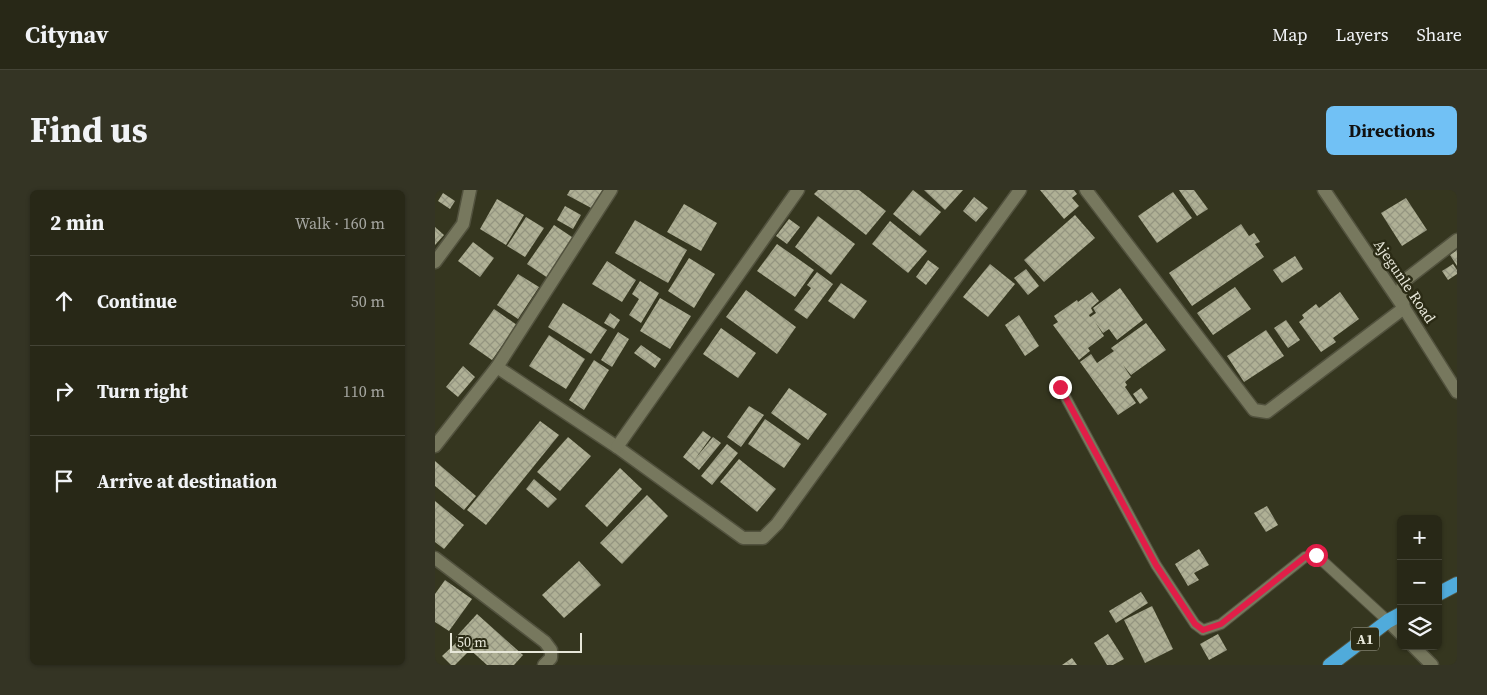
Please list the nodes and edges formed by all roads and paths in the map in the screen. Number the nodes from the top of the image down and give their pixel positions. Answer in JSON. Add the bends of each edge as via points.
{"nodes":[{"id":1,"x":471,"y":190,"type":"edge"},
{"id":2,"x":611,"y":190,"type":"edge"},
{"id":3,"x":798,"y":190,"type":"edge"},
{"id":4,"x":1020,"y":190,"type":"edge"},
{"id":5,"x":1086,"y":190,"type":"edge"},
{"id":6,"x":1324,"y":190,"type":"edge"},
{"id":7,"x":1457,"y":240,"type":"edge"},
{"id":8,"x":435,"y":262,"type":"edge"},
{"id":9,"x":1404,"y":308,"type":"junction"},
{"id":10,"x":497,"y":367,"type":"junction"},
{"id":11,"x":1060,"y":387,"type":"dead end"},
{"id":12,"x":1457,"y":392,"type":"edge"},
{"id":13,"x":435,"y":446,"type":"edge"},
{"id":14,"x":617,"y":447,"type":"junction"},
{"id":15,"x":435,"y":558,"type":"edge"},
{"id":16,"x":1457,"y":584,"type":"edge"},
{"id":17,"x":1442,"y":592,"type":"edge"},
{"id":18,"x":1397,"y":616,"type":"edge"},
{"id":19,"x":1388,"y":621,"type":"junction"},
{"id":20,"x":1397,"y":630,"type":"edge"},
{"id":21,"x":1417,"y":650,"type":"edge"},
{"id":22,"x":544,"y":665,"type":"edge"},
{"id":23,"x":1330,"y":665,"type":"edge"},
{"id":24,"x":1433,"y":665,"type":"edge"}],
"edges":[{"from":1,"to":8,"type":"street","via":[[463,224]]},
{"from":2,"to":10,"type":"street"},
{"from":3,"to":14,"type":"street"},
{"from":4,"to":14,"type":"street","via":[[777,524],[763,538],[743,538]]},
{"from":5,"to":9,"type":"street","via":[[1255,410],[1267,412]]},
{"from":6,"to":9,"type":"street","name":"Ajegunle Road"},
{"from":7,"to":9,"type":"street","via":[[1404,281],[1401,291]]},
{"from":9,"to":12,"type":"street","name":"Ajegunle Road"},
{"from":10,"to":13,"type":"street"},
{"from":10,"to":14,"type":"street"},
{"from":11,"to":19,"type":"lane","via":[[1156,565],[1195,624],[1203,630],[1221,624],[1305,557],[1316,555]]},
{"from":15,"to":22,"type":"street","via":[[545,642],[551,650],[551,658]]},
{"from":16,"to":17,"type":"highway"},
{"from":18,"to":19,"type":"highway","number":"A1"},
{"from":19,"to":20,"type":"street"},
{"from":19,"to":23,"type":"highway","number":"A1"},
{"from":21,"to":24,"type":"street"}]}
